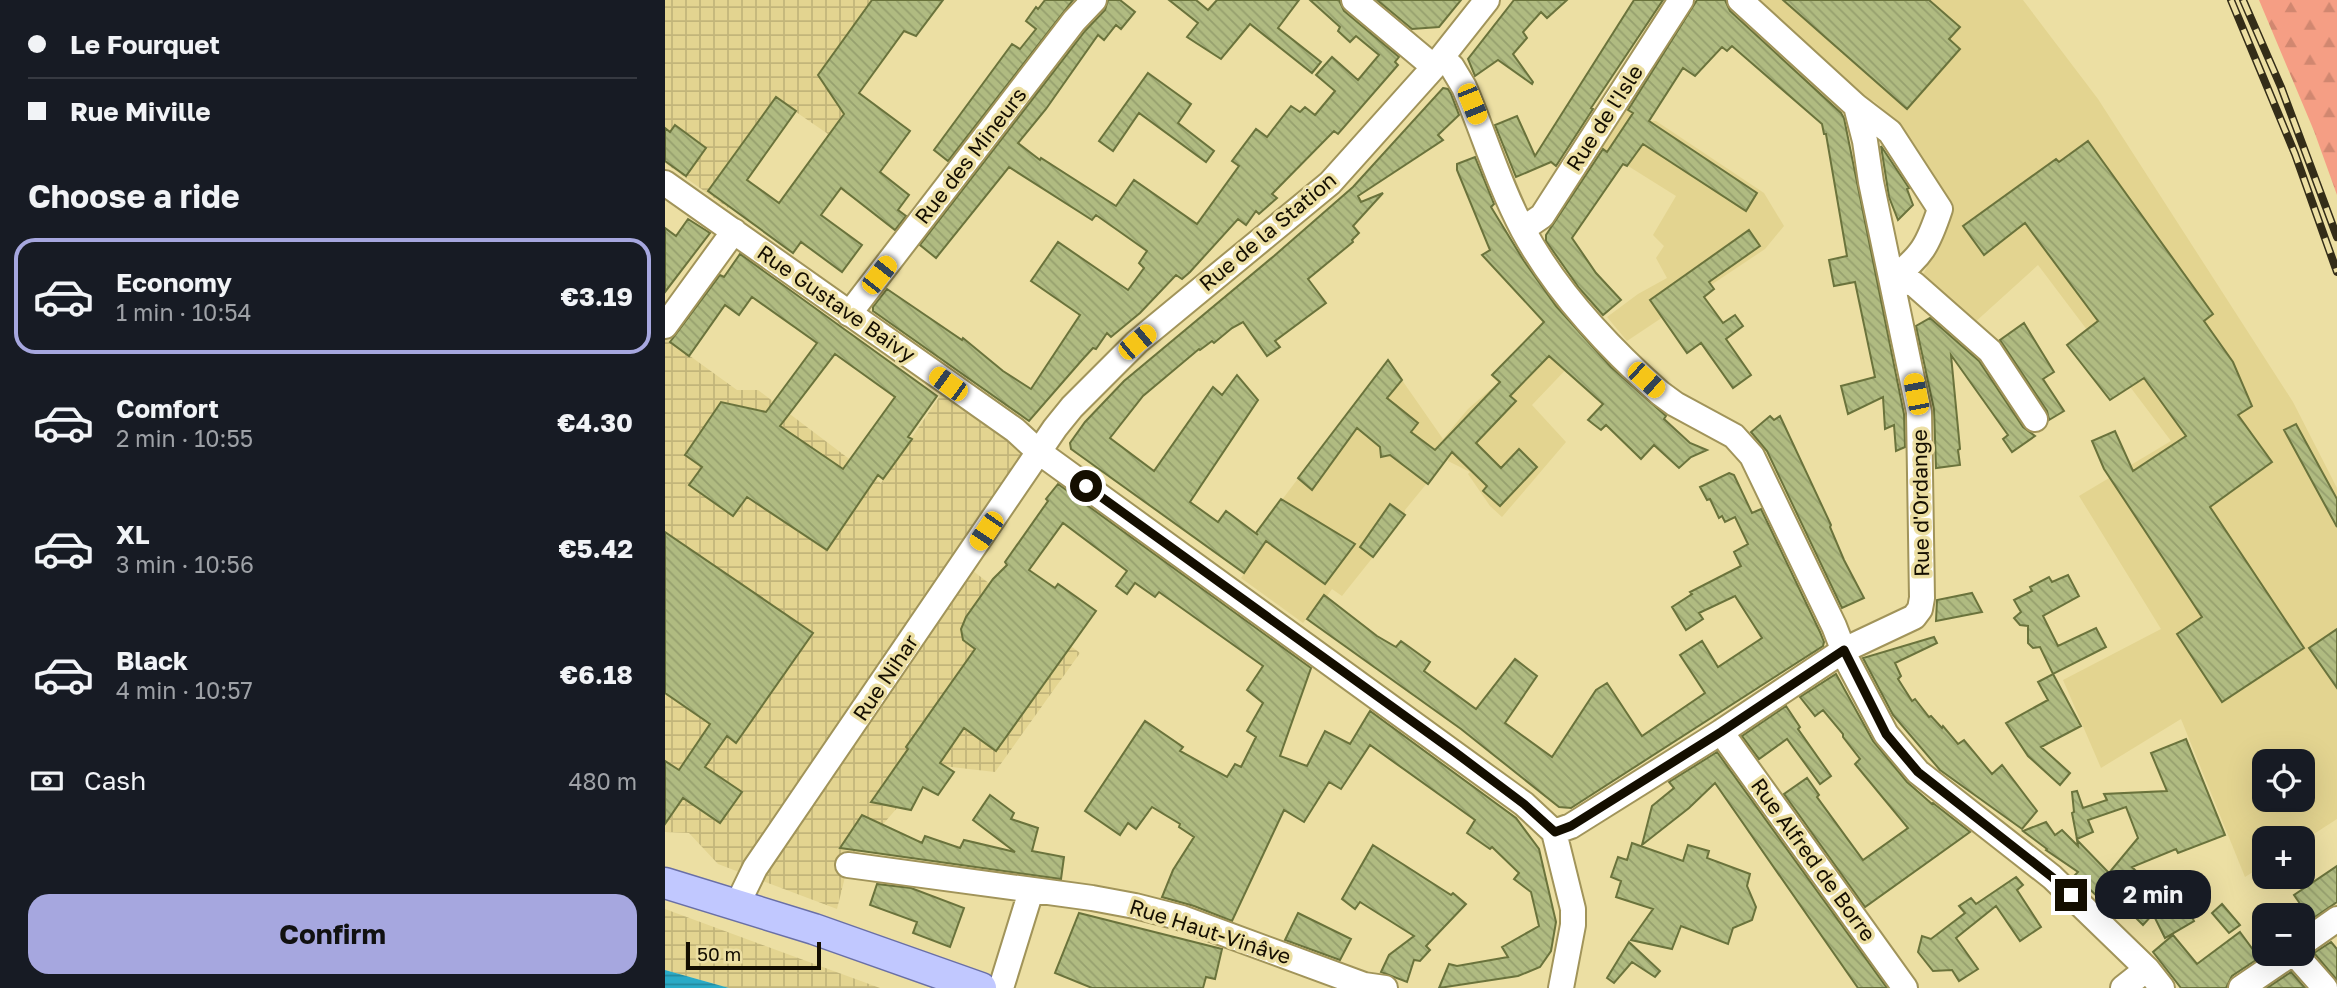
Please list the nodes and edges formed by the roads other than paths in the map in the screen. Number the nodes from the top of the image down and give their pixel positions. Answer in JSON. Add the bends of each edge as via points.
{"nodes":[{"id":1,"x":1094,"y":0,"type":"edge"},
{"id":2,"x":1354,"y":0,"type":"edge"},
{"id":3,"x":1487,"y":0,"type":"edge"},
{"id":4,"x":1681,"y":0,"type":"edge"},
{"id":5,"x":1741,"y":0,"type":"edge"},
{"id":6,"x":1438,"y":62,"type":"junction"},
{"id":7,"x":1856,"y":106,"type":"junction"},
{"id":8,"x":665,"y":183,"type":"edge"},
{"id":9,"x":1523,"y":229,"type":"junction"},
{"id":10,"x":734,"y":231,"type":"junction"},
{"id":11,"x":1892,"y":279,"type":"junction"},
{"id":12,"x":849,"y":314,"type":"junction"},
{"id":13,"x":665,"y":327,"type":"edge"},
{"id":14,"x":2035,"y":419,"type":"dead end"},
{"id":15,"x":1039,"y":452,"type":"junction"},
{"id":16,"x":1844,"y":650,"type":"junction"},
{"id":17,"x":1721,"y":732,"type":"junction"},
{"id":18,"x":1555,"y":832,"type":"junction"},
{"id":19,"x":848,"y":865,"type":"dead end"},
{"id":20,"x":665,"y":883,"type":"edge"},
{"id":21,"x":1031,"y":891,"type":"junction"},
{"id":22,"x":737,"y":905,"type":"junction"},
{"id":23,"x":2337,"y":919,"type":"edge"},
{"id":24,"x":2315,"y":935,"type":"edge"},
{"id":25,"x":2275,"y":966,"type":"edge"},
{"id":26,"x":2304,"y":966,"type":"edge"},
{"id":27,"x":2154,"y":978,"type":"edge"},
{"id":28,"x":981,"y":988,"type":"edge"},
{"id":29,"x":1001,"y":988,"type":"edge"},
{"id":30,"x":1385,"y":988,"type":"edge"},
{"id":31,"x":1561,"y":988,"type":"edge"},
{"id":32,"x":1905,"y":988,"type":"edge"},
{"id":33,"x":2123,"y":988,"type":"edge"},
{"id":34,"x":2241,"y":988,"type":"edge"},
{"id":35,"x":2325,"y":988,"type":"edge"}],
"edges":[{"from":1,"to":12,"type":"street","name":"Rue des Mineurs"},
{"from":2,"to":6,"type":"street"},
{"from":3,"to":6,"type":"street","name":"Rue de la Station"},
{"from":4,"to":9,"type":"street","name":"Rue de l'Isle","via":[[1542,216]]},
{"from":5,"to":7,"type":"street"},
{"from":6,"to":9,"type":"street","via":[[1452,66],[1464,87]]},
{"from":6,"to":15,"type":"street","name":"Rue de la Station","via":[[1330,183],[1137,342],[1072,407]]},
{"from":7,"to":11,"type":"street","name":"Rue d'Ordange"},
{"from":7,"to":11,"type":"street","via":[[1890,132],[1940,209],[1930,239],[1915,261]]},
{"from":8,"to":10,"type":"street","name":"Rue Gustave Baivy"},
{"from":9,"to":16,"type":"street","via":[[1574,306],[1646,380],[1675,404],[1734,436],[1752,456]]},
{"from":10,"to":12,"type":"street","name":"Rue Gustave Baivy"},
{"from":10,"to":13,"type":"street"},
{"from":11,"to":14,"type":"street","via":[[1915,285],[1990,351]]},
{"from":11,"to":16,"type":"street","name":"Rue d'Ordange","via":[[1919,412],[1922,598],[1914,617]]},
{"from":12,"to":15,"type":"street","name":"Rue Gustave Baivy"},
{"from":15,"to":18,"type":"street","name":"Rue Gustave Baivy","via":[[1452,750]]},
{"from":15,"to":22,"type":"street","name":"Rue Nihar","via":[[755,868]]},
{"from":16,"to":17,"type":"street","name":"Rue d'Ordange"},
{"from":16,"to":27,"type":"street","via":[[1886,734],[1918,772],[2052,877]]},
{"from":17,"to":18,"type":"street","name":"Rue d'Ordange"},
{"from":17,"to":32,"type":"street","name":"Rue Alfred de Borre"},
{"from":18,"to":31,"type":"street","via":[[1573,909]]},
{"from":19,"to":21,"type":"street","name":"Rue Haut-Vinâve"},
{"from":20,"to":22,"type":"main road"},
{"from":21,"to":29,"type":"street"},
{"from":21,"to":30,"type":"street","name":"Rue Haut-Vinâve","via":[[1165,913],[1364,985]]},
{"from":22,"to":28,"type":"main road"},
{"from":23,"to":24,"type":"street"},
{"from":25,"to":34,"type":"street"},
{"from":26,"to":35,"type":"street"},
{"from":27,"to":33,"type":"street"}]}
